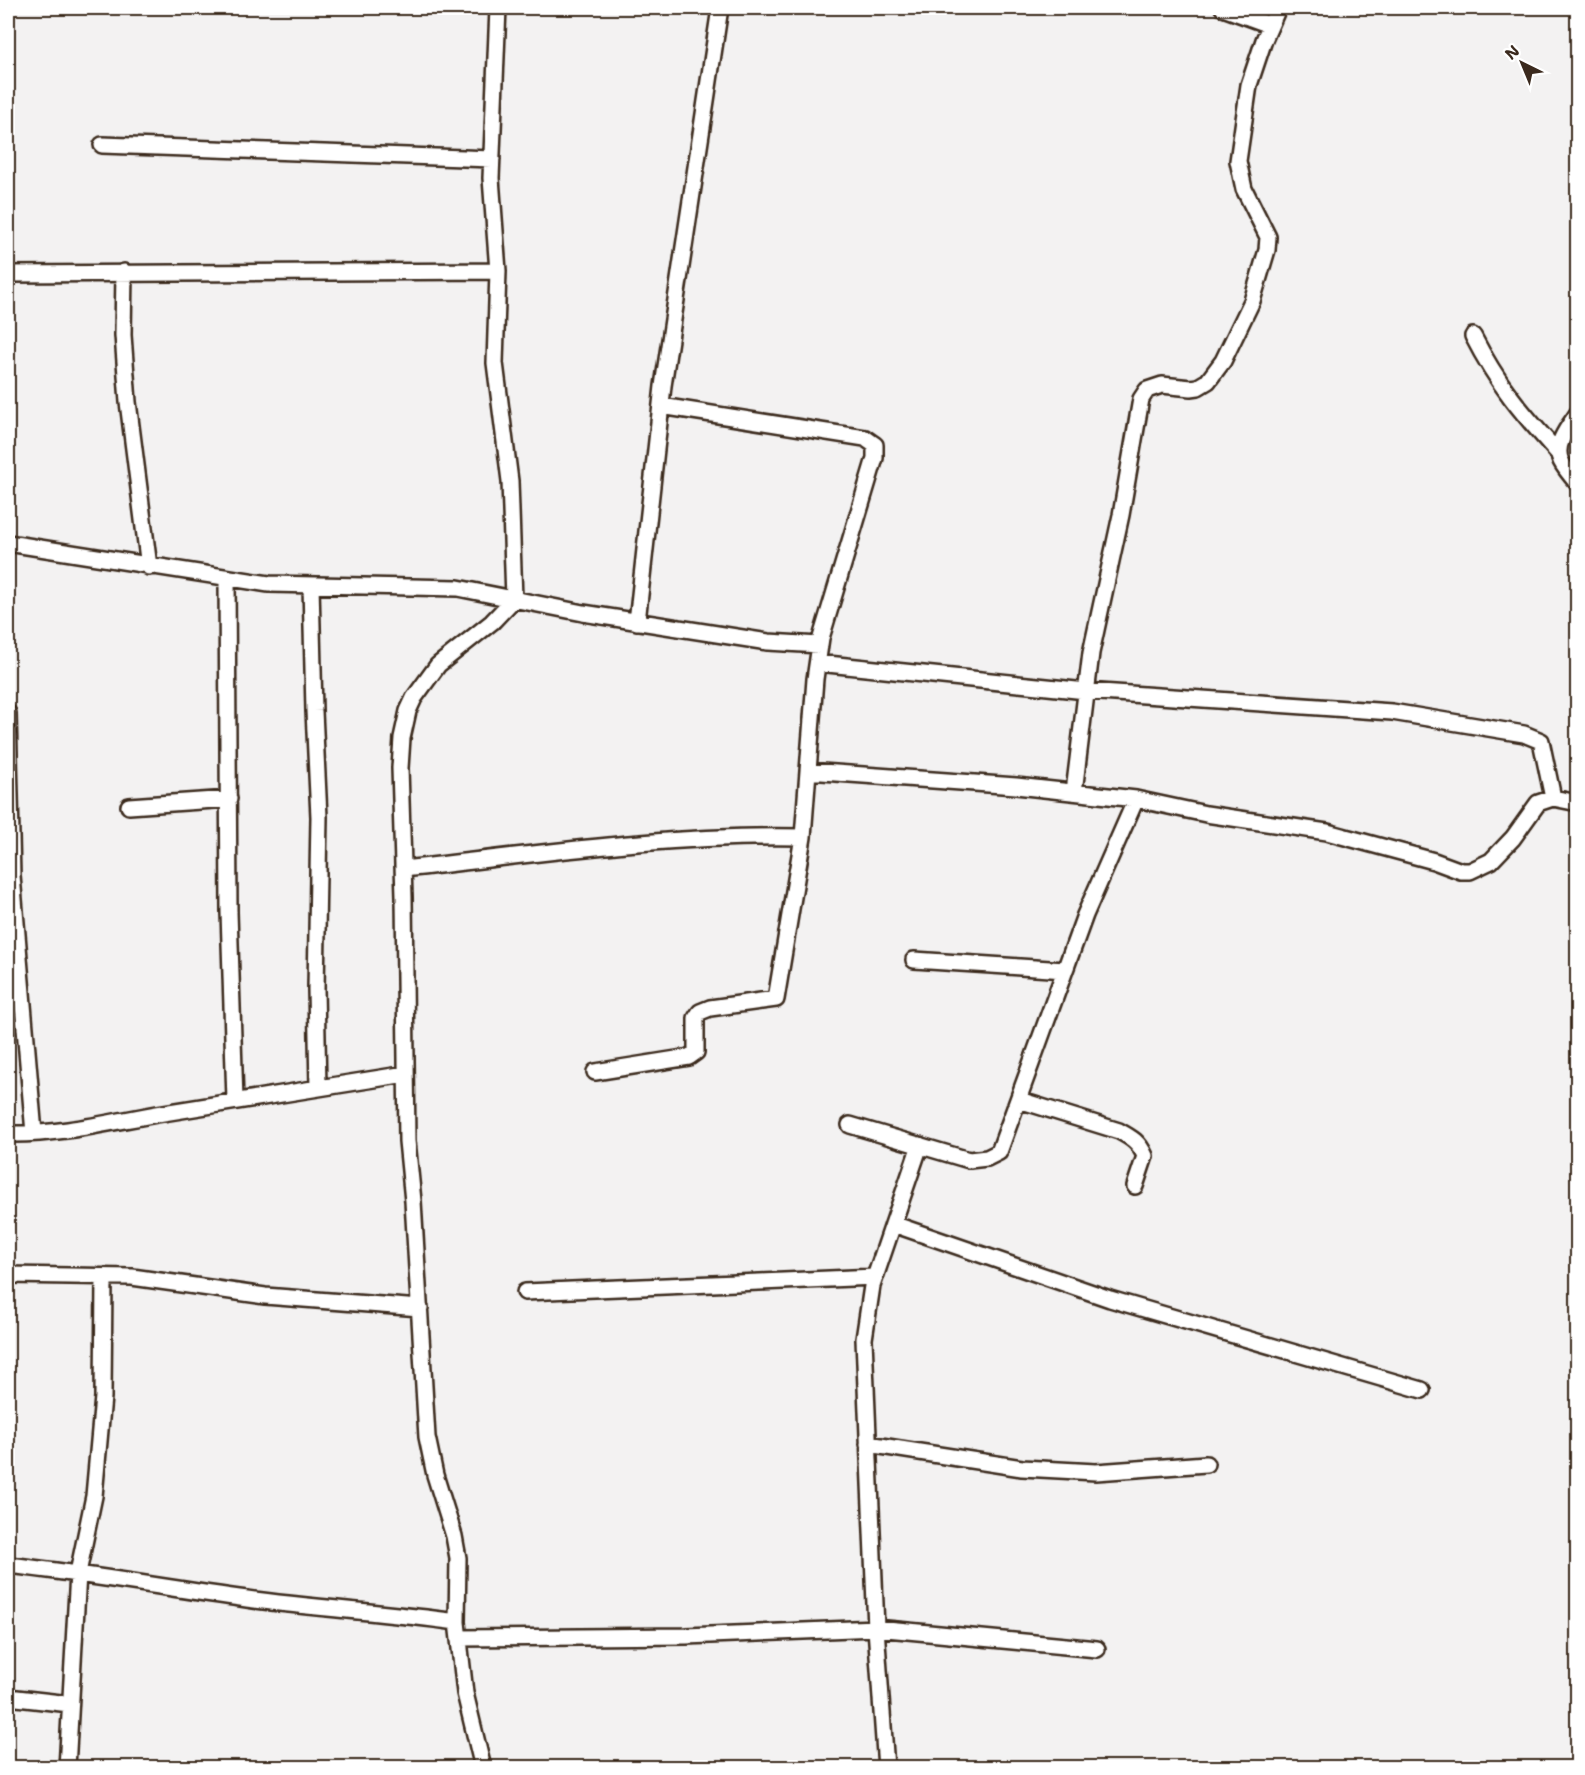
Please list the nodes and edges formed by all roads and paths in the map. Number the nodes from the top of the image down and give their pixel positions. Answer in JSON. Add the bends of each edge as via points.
{"nodes":[{"id":1,"x":498,"y":8,"type":"edge"},
{"id":2,"x":720,"y":8,"type":"edge"},
{"id":3,"x":1223,"y":8,"type":"edge"},
{"id":4,"x":1278,"y":8,"type":"edge"},
{"id":5,"x":1270,"y":26,"type":"junction"},
{"id":6,"x":102,"y":145,"type":"dead end"},
{"id":7,"x":492,"y":159,"type":"junction"},
{"id":8,"x":498,"y":271,"type":"junction"},
{"id":9,"x":124,"y":272,"type":"junction"},
{"id":10,"x":8,"y":274,"type":"edge"},
{"id":11,"x":1473,"y":336,"type":"dead end"},
{"id":12,"x":661,"y":405,"type":"junction"},
{"id":13,"x":1578,"y":413,"type":"edge"},
{"id":14,"x":1558,"y":453,"type":"junction"},
{"id":15,"x":1578,"y":484,"type":"edge"},
{"id":16,"x":8,"y":543,"type":"edge"},
{"id":17,"x":149,"y":567,"type":"junction"},
{"id":18,"x":227,"y":578,"type":"junction"},
{"id":19,"x":311,"y":585,"type":"junction"},
{"id":20,"x":514,"y":599,"type":"junction"},
{"id":21,"x":637,"y":622,"type":"junction"},
{"id":22,"x":820,"y":645,"type":"junction"},
{"id":23,"x":818,"y":663,"type":"junction"},
{"id":24,"x":1086,"y":691,"type":"junction"},
{"id":25,"x":8,"y":713,"type":"edge"},
{"id":26,"x":808,"y":771,"type":"junction"},
{"id":27,"x":1074,"y":792,"type":"junction"},
{"id":28,"x":1552,"y":798,"type":"junction"},
{"id":29,"x":229,"y":799,"type":"junction"},
{"id":30,"x":1136,"y":799,"type":"junction"},
{"id":31,"x":1578,"y":803,"type":"edge"},
{"id":32,"x":129,"y":806,"type":"dead end"},
{"id":33,"x":803,"y":837,"type":"junction"},
{"id":34,"x":404,"y":869,"type":"junction"},
{"id":35,"x":914,"y":960,"type":"dead end"},
{"id":36,"x":1065,"y":970,"type":"junction"},
{"id":37,"x":595,"y":1072,"type":"dead end"},
{"id":38,"x":406,"y":1074,"type":"junction"},
{"id":39,"x":318,"y":1088,"type":"junction"},
{"id":40,"x":1018,"y":1100,"type":"junction"},
{"id":41,"x":235,"y":1101,"type":"junction"},
{"id":42,"x":850,"y":1125,"type":"dead end"},
{"id":43,"x":34,"y":1133,"type":"junction"},
{"id":44,"x":8,"y":1134,"type":"edge"},
{"id":45,"x":920,"y":1145,"type":"junction"},
{"id":46,"x":1135,"y":1186,"type":"dead end"},
{"id":47,"x":893,"y":1224,"type":"junction"},
{"id":48,"x":8,"y":1275,"type":"edge"},
{"id":49,"x":104,"y":1277,"type":"junction"},
{"id":50,"x":875,"y":1277,"type":"junction"},
{"id":51,"x":525,"y":1292,"type":"dead end"},
{"id":52,"x":420,"y":1308,"type":"junction"},
{"id":53,"x":1422,"y":1390,"type":"dead end"},
{"id":54,"x":868,"y":1444,"type":"junction"},
{"id":55,"x":1206,"y":1464,"type":"dead end"},
{"id":56,"x":8,"y":1565,"type":"edge"},
{"id":57,"x":78,"y":1573,"type":"junction"},
{"id":58,"x":457,"y":1622,"type":"junction"},
{"id":59,"x":876,"y":1628,"type":"junction"},
{"id":60,"x":459,"y":1638,"type":"junction"},
{"id":61,"x":1097,"y":1649,"type":"dead end"},
{"id":62,"x":8,"y":1697,"type":"edge"},
{"id":63,"x":70,"y":1704,"type":"junction"},
{"id":64,"x":67,"y":1767,"type":"edge"},
{"id":65,"x":483,"y":1767,"type":"edge"},
{"id":66,"x":886,"y":1767,"type":"edge"}],
"edges":[{"from":1,"to":7,"type":"street"},
{"from":2,"to":12,"type":"street"},
{"from":3,"to":5,"type":"street"},
{"from":4,"to":5,"type":"street"},
{"from":5,"to":24,"type":"street","via":[[1249,85],[1238,161],[1244,189],[1268,237],[1268,250],[1252,301],[1223,361],[1208,381],[1191,388],[1162,385],[1147,390],[1141,399]]},
{"from":6,"to":7,"type":"street"},
{"from":7,"to":8,"type":"street"},
{"from":8,"to":9,"type":"street"},
{"from":8,"to":20,"type":"street","via":[[495,363],[510,481]]},
{"from":9,"to":10,"type":"street"},
{"from":9,"to":17,"type":"street","via":[[128,402]]},
{"from":11,"to":14,"type":"street","via":[[1489,368],[1516,406]]},
{"from":12,"to":21,"type":"street"},
{"from":12,"to":22,"type":"street","via":[[865,438],[875,445],[875,458]]},
{"from":13,"to":14,"type":"street"},
{"from":14,"to":15,"type":"street"},
{"from":16,"to":17,"type":"street"},
{"from":17,"to":18,"type":"street"},
{"from":18,"to":19,"type":"street"},
{"from":18,"to":29,"type":"street"},
{"from":19,"to":20,"type":"street","via":[[458,588]]},
{"from":19,"to":39,"type":"street","via":[[320,817]]},
{"from":20,"to":21,"type":"street"},
{"from":20,"to":34,"type":"street","via":[[438,665],[408,711],[400,768]]},
{"from":21,"to":22,"type":"street","via":[[768,642]]},
{"from":22,"to":23,"type":"street"},
{"from":23,"to":24,"type":"street"},
{"from":23,"to":26,"type":"street"},
{"from":24,"to":27,"type":"street"},
{"from":24,"to":28,"type":"street","via":[[1392,712],[1524,734],[1541,741]]},
{"from":25,"to":43,"type":"street","via":[[12,876]]},
{"from":26,"to":27,"type":"street"},
{"from":26,"to":33,"type":"street"},
{"from":27,"to":30,"type":"street"},
{"from":28,"to":30,"type":"street","via":[[1538,803],[1491,861],[1470,871],[1327,832]]},
{"from":28,"to":31,"type":"street"},
{"from":29,"to":32,"type":"street"},
{"from":29,"to":41,"type":"street"},
{"from":30,"to":36,"type":"street"},
{"from":33,"to":34,"type":"street","via":[[744,836],[619,845]]},
{"from":33,"to":37,"type":"street","via":[[776,999],[700,1012],[696,1018],[696,1052],[689,1057]]},
{"from":34,"to":38,"type":"street"},
{"from":35,"to":36,"type":"street"},
{"from":36,"to":40,"type":"street"},
{"from":38,"to":39,"type":"street"},
{"from":38,"to":52,"type":"street","via":[[407,1148]]},
{"from":39,"to":41,"type":"street"},
{"from":40,"to":45,"type":"street","via":[[1002,1147],[993,1156],[969,1160]]},
{"from":40,"to":46,"type":"street","via":[[1119,1131],[1139,1143],[1145,1156]]},
{"from":41,"to":43,"type":"street","via":[[90,1128]]},
{"from":42,"to":45,"type":"street"},
{"from":43,"to":44,"type":"street"},
{"from":45,"to":47,"type":"street"},
{"from":47,"to":50,"type":"street"},
{"from":47,"to":53,"type":"street","via":[[1110,1299]]},
{"from":48,"to":49,"type":"street"},
{"from":49,"to":52,"type":"street","via":[[132,1277],[265,1296]]},
{"from":49,"to":57,"type":"street","via":[[103,1396],[94,1496]]},
{"from":50,"to":51,"type":"street"},
{"from":50,"to":54,"type":"street","via":[[864,1339]]},
{"from":52,"to":58,"type":"street","via":[[427,1437],[458,1558]]},
{"from":54,"to":55,"type":"street","via":[[1022,1468],[1096,1472]]},
{"from":54,"to":59,"type":"street"},
{"from":56,"to":57,"type":"street"},
{"from":57,"to":58,"type":"street","via":[[249,1599]]},
{"from":57,"to":63,"type":"street"},
{"from":58,"to":60,"type":"street"},
{"from":59,"to":60,"type":"street","via":[[686,1636]]},
{"from":59,"to":61,"type":"street"},
{"from":59,"to":66,"type":"street"},
{"from":60,"to":65,"type":"street","via":[[465,1693]]},
{"from":62,"to":63,"type":"street"},
{"from":63,"to":64,"type":"street"}]}
